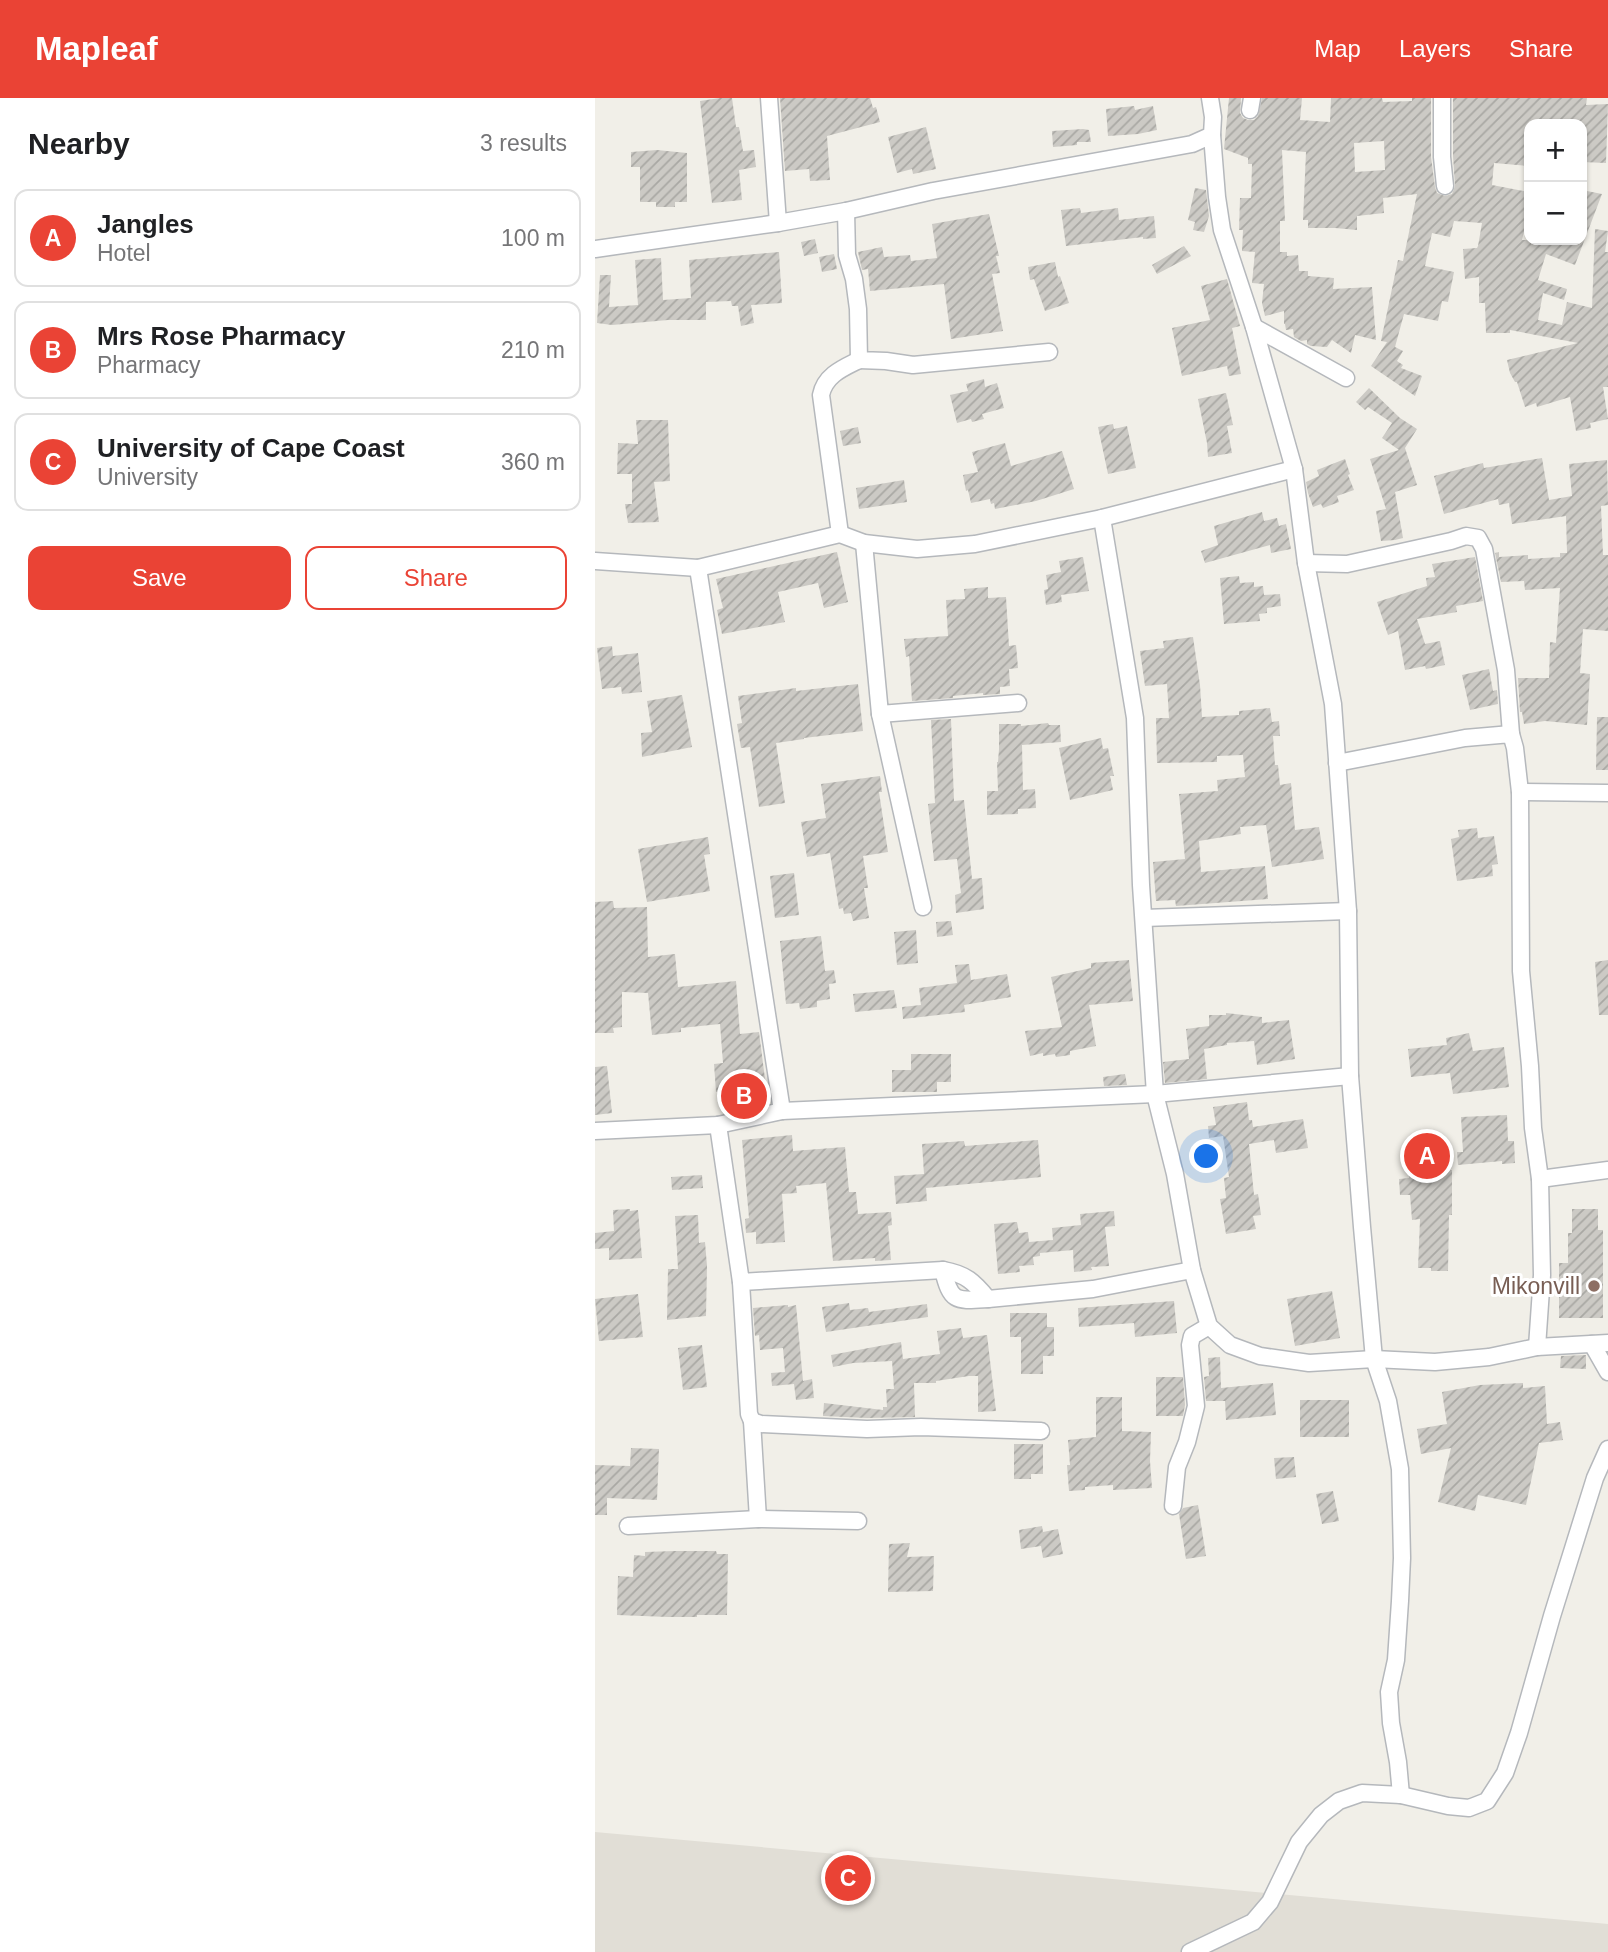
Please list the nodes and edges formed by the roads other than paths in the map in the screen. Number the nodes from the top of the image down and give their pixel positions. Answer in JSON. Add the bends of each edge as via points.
{"nodes":[{"id":1,"x":769,"y":98,"type":"edge"},
{"id":2,"x":1210,"y":98,"type":"edge"},
{"id":3,"x":1442,"y":98,"type":"edge"},
{"id":4,"x":1212,"y":135,"type":"junction"},
{"id":5,"x":1445,"y":186,"type":"dead end"},
{"id":6,"x":846,"y":211,"type":"junction"},
{"id":7,"x":778,"y":223,"type":"junction"},
{"id":8,"x":595,"y":249,"type":"edge"},
{"id":9,"x":1254,"y":327,"type":"junction"},
{"id":10,"x":1049,"y":352,"type":"dead end"},
{"id":11,"x":859,"y":360,"type":"junction"},
{"id":12,"x":1346,"y":378,"type":"dead end"},
{"id":13,"x":1294,"y":469,"type":"junction"},
{"id":14,"x":1102,"y":518,"type":"junction"},
{"id":15,"x":839,"y":534,"type":"junction"},
{"id":16,"x":864,"y":544,"type":"junction"},
{"id":17,"x":595,"y":561,"type":"edge"},
{"id":18,"x":1307,"y":563,"type":"junction"},
{"id":19,"x":698,"y":568,"type":"junction"},
{"id":20,"x":1018,"y":704,"type":"dead end"},
{"id":21,"x":880,"y":714,"type":"junction"},
{"id":22,"x":1511,"y":734,"type":"junction"},
{"id":23,"x":1337,"y":763,"type":"junction"},
{"id":24,"x":1520,"y":792,"type":"junction"},
{"id":25,"x":1608,"y":793,"type":"edge"},
{"id":26,"x":923,"y":907,"type":"dead end"},
{"id":27,"x":1348,"y":911,"type":"junction"},
{"id":28,"x":1144,"y":918,"type":"junction"},
{"id":29,"x":1350,"y":1076,"type":"junction"},
{"id":30,"x":1155,"y":1094,"type":"junction"},
{"id":31,"x":782,"y":1111,"type":"junction"},
{"id":32,"x":718,"y":1125,"type":"junction"},
{"id":33,"x":595,"y":1131,"type":"edge"},
{"id":34,"x":1608,"y":1170,"type":"edge"},
{"id":35,"x":1540,"y":1179,"type":"junction"},
{"id":36,"x":943,"y":1270,"type":"junction"},
{"id":37,"x":1192,"y":1270,"type":"junction"},
{"id":38,"x":741,"y":1282,"type":"junction"},
{"id":39,"x":988,"y":1299,"type":"junction"},
{"id":40,"x":1209,"y":1326,"type":"junction"},
{"id":41,"x":1600,"y":1343,"type":"edge"},
{"id":42,"x":1538,"y":1347,"type":"junction"},
{"id":43,"x":1374,"y":1359,"type":"junction"},
{"id":44,"x":1608,"y":1371,"type":"edge"},
{"id":45,"x":752,"y":1421,"type":"junction"},
{"id":46,"x":1041,"y":1432,"type":"dead end"},
{"id":47,"x":1608,"y":1449,"type":"edge"},
{"id":48,"x":1173,"y":1506,"type":"dead end"},
{"id":49,"x":758,"y":1519,"type":"junction"},
{"id":50,"x":859,"y":1521,"type":"dead end"},
{"id":51,"x":628,"y":1526,"type":"dead end"},
{"id":52,"x":1401,"y":1795,"type":"junction"},
{"id":53,"x":1190,"y":1952,"type":"edge"}],
"edges":[{"from":1,"to":7,"type":"street"},
{"from":2,"to":4,"type":"street"},
{"from":3,"to":5,"type":"street"},
{"from":4,"to":6,"type":"street","via":[[1192,144]]},
{"from":4,"to":9,"type":"street","via":[[1222,230]]},
{"from":6,"to":7,"type":"street"},
{"from":6,"to":11,"type":"street"},
{"from":7,"to":8,"type":"street"},
{"from":9,"to":12,"type":"street"},
{"from":9,"to":13,"type":"street"},
{"from":10,"to":11,"type":"street","via":[[913,365]]},
{"from":11,"to":15,"type":"street","via":[[823,384],[821,395]]},
{"from":13,"to":14,"type":"street"},
{"from":13,"to":18,"type":"street"},
{"from":14,"to":16,"type":"street","via":[[975,544],[917,549]]},
{"from":14,"to":28,"type":"street","via":[[1135,718]]},
{"from":15,"to":16,"type":"street"},
{"from":15,"to":19,"type":"street"},
{"from":16,"to":21,"type":"street"},
{"from":17,"to":19,"type":"street"},
{"from":18,"to":22,"type":"street","via":[[1346,564],[1466,536],[1478,538],[1484,549],[1506,670]]},
{"from":18,"to":23,"type":"street","via":[[1333,704]]},
{"from":19,"to":31,"type":"street"},
{"from":20,"to":21,"type":"street"},
{"from":21,"to":26,"type":"street"},
{"from":22,"to":23,"type":"street","via":[[1465,738]]},
{"from":22,"to":24,"type":"street"},
{"from":23,"to":27,"type":"street"},
{"from":24,"to":25,"type":"street"},
{"from":24,"to":35,"type":"street","via":[[1521,971]]},
{"from":27,"to":28,"type":"street"},
{"from":27,"to":29,"type":"street"},
{"from":28,"to":30,"type":"street"},
{"from":29,"to":30,"type":"street"},
{"from":29,"to":43,"type":"street"},
{"from":30,"to":31,"type":"street"},
{"from":30,"to":37,"type":"street"},
{"from":31,"to":32,"type":"street"},
{"from":32,"to":33,"type":"street"},
{"from":32,"to":38,"type":"street"},
{"from":34,"to":35,"type":"street"},
{"from":35,"to":42,"type":"street"},
{"from":36,"to":38,"type":"street"},
{"from":36,"to":39,"type":"street","via":[[974,1282]]},
{"from":36,"to":39,"type":"street","via":[[954,1297]]},
{"from":37,"to":39,"type":"street","via":[[1093,1289]]},
{"from":37,"to":40,"type":"street"},
{"from":38,"to":45,"type":"street"},
{"from":40,"to":43,"type":"street","via":[[1230,1345],[1260,1356],[1309,1363]]},
{"from":40,"to":48,"type":"street","via":[[1192,1336],[1190,1345],[1196,1406],[1177,1467]]},
{"from":41,"to":42,"type":"street"},
{"from":41,"to":44,"type":"street"},
{"from":42,"to":43,"type":"street","via":[[1435,1362]]},
{"from":43,"to":52,"type":"street","via":[[1388,1401],[1400,1469],[1400,1601],[1389,1692]]},
{"from":45,"to":46,"type":"street","via":[[867,1430],[921,1427]]},
{"from":45,"to":49,"type":"street"},
{"from":47,"to":52,"type":"street","via":[[1595,1478],[1506,1773],[1487,1801],[1469,1808]]},
{"from":49,"to":50,"type":"street"},
{"from":49,"to":51,"type":"street"},
{"from":52,"to":53,"type":"street","via":[[1362,1793],[1339,1801],[1299,1842],[1270,1902],[1253,1922]]}]}
